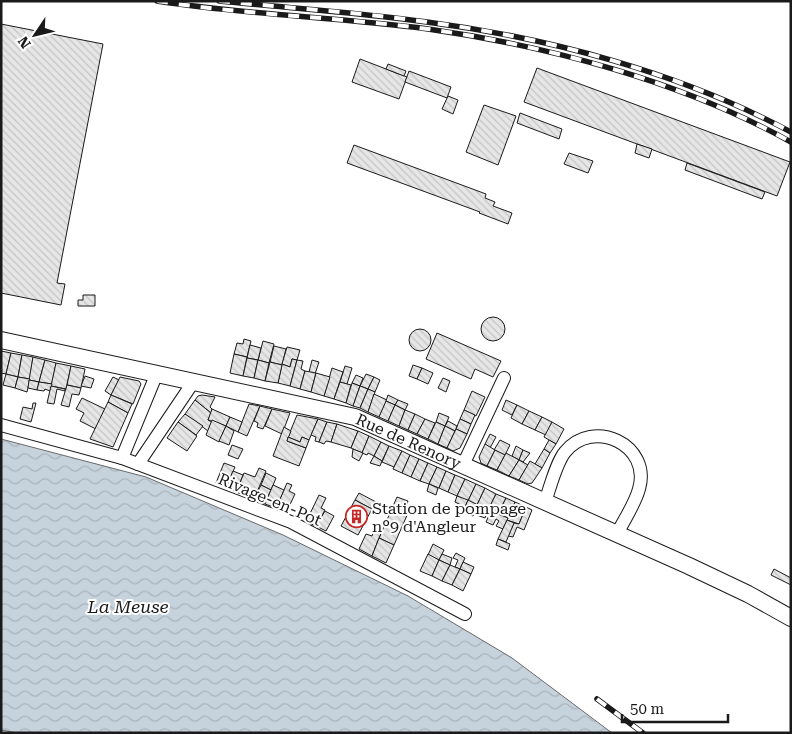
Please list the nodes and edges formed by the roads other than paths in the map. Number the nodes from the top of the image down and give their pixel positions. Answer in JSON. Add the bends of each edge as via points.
{"nodes":[{"id":1,"x":1,"y":340,"type":"edge"},
{"id":2,"x":157,"y":373,"type":"junction"},
{"id":3,"x":504,"y":378,"type":"dead end"},
{"id":4,"x":194,"y":382,"type":"junction"},
{"id":5,"x":1,"y":425,"type":"edge"},
{"id":6,"x":122,"y":458,"type":"junction"},
{"id":7,"x":138,"y":464,"type":"junction"},
{"id":8,"x":463,"y":465,"type":"junction"},
{"id":9,"x":545,"y":502,"type":"junction"},
{"id":10,"x":617,"y":534,"type":"junction"},
{"id":11,"x":465,"y":614,"type":"dead end"},
{"id":12,"x":791,"y":618,"type":"edge"}],
"edges":[{"from":1,"to":2,"type":"street","name":"Rue de Renory"},
{"from":2,"to":4,"type":"street","name":"Rue de Renory"},
{"from":2,"to":6,"type":"street"},
{"from":3,"to":8,"type":"street"},
{"from":4,"to":7,"type":"street"},
{"from":4,"to":8,"type":"street","name":"Rue de Renory","via":[[355,417]]},
{"from":5,"to":6,"type":"street","name":"Rivage-en-Pot"},
{"from":6,"to":7,"type":"street","name":"Rivage-en-Pot"},
{"from":7,"to":11,"type":"street","name":"Rivage-en-Pot","via":[[290,522]]},
{"from":8,"to":9,"type":"street","name":"Rue de Renory"},
{"from":9,"to":10,"type":"street","name":"Rue de Renory"},
{"from":9,"to":10,"type":"street","via":[[564,453],[573,444],[594,436],[616,440],[629,448],[637,459],[640,473],[640,488]]},
{"from":10,"to":12,"type":"street","name":"Rue de Renory","via":[[733,587]]}]}
